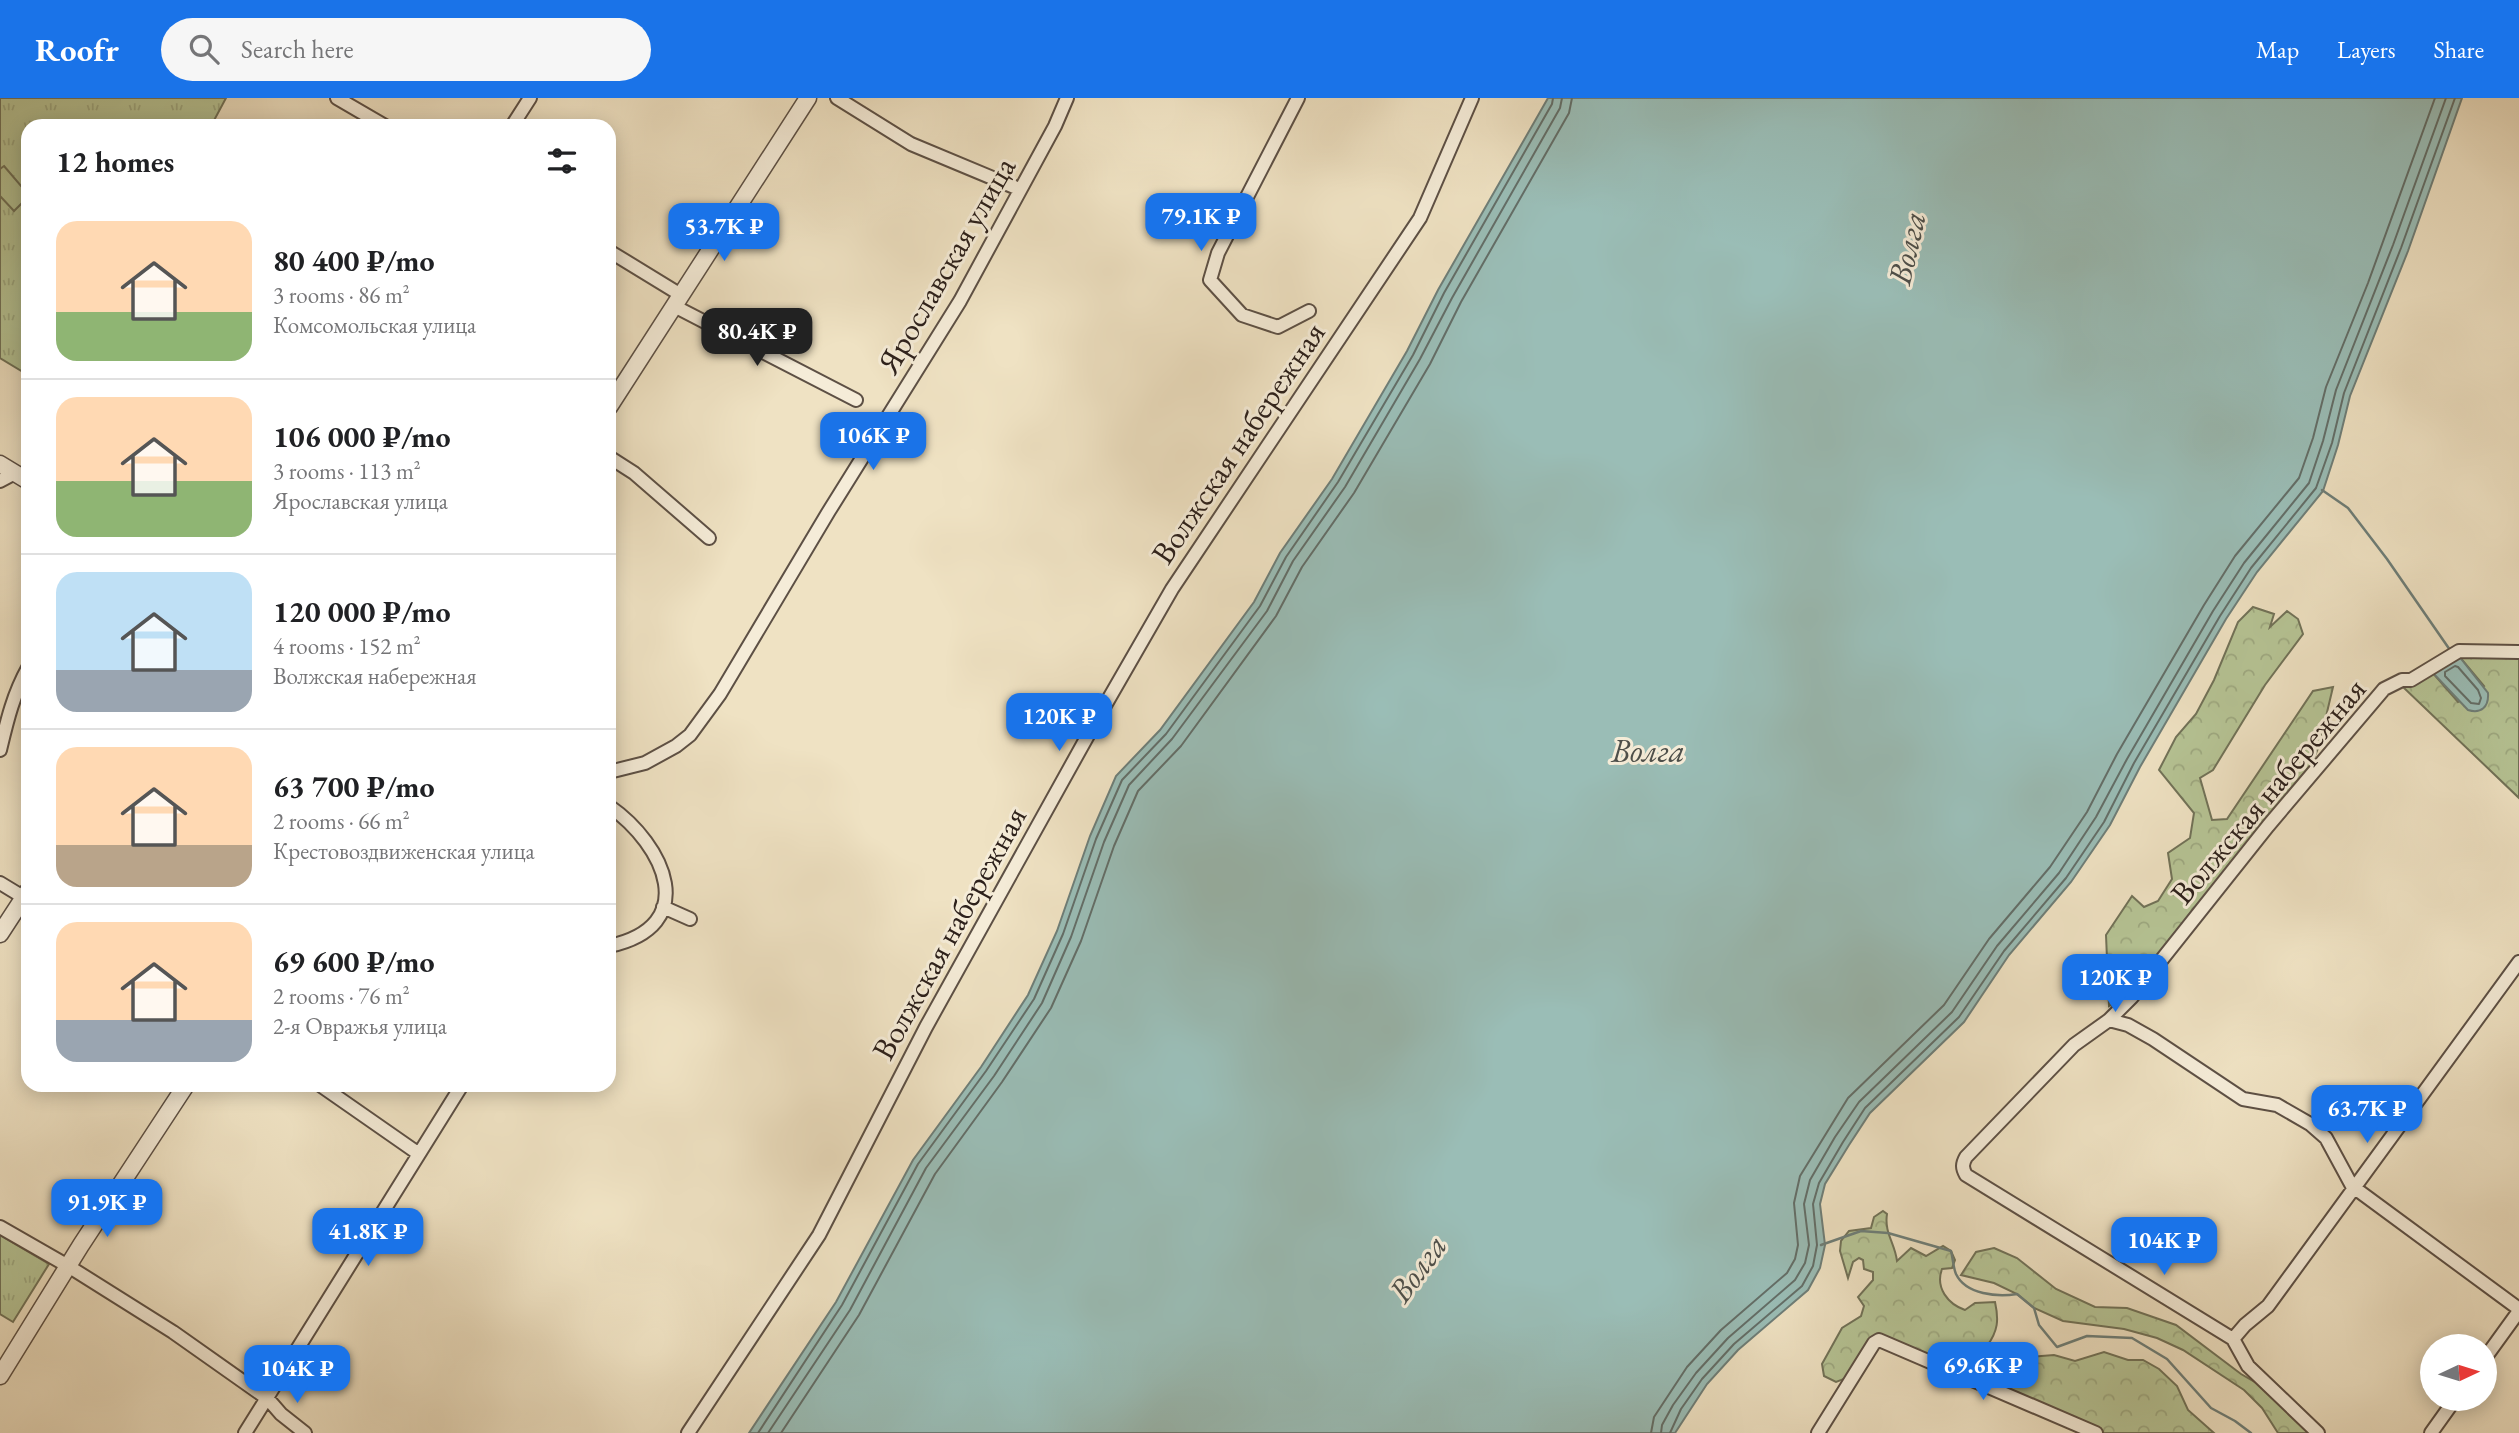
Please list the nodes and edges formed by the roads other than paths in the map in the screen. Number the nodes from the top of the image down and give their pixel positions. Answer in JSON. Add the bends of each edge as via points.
{"nodes":[{"id":1,"x":337,"y":98,"type":"edge"},
{"id":2,"x":530,"y":98,"type":"edge"},
{"id":3,"x":808,"y":98,"type":"edge"},
{"id":4,"x":837,"y":98,"type":"edge"},
{"id":5,"x":1067,"y":98,"type":"edge"},
{"id":6,"x":1298,"y":98,"type":"edge"},
{"id":7,"x":1472,"y":98,"type":"edge"},
{"id":8,"x":373,"y":119,"type":"edge"},
{"id":9,"x":516,"y":119,"type":"edge"},
{"id":10,"x":1020,"y":189,"type":"junction"},
{"id":11,"x":616,"y":256,"type":"edge"},
{"id":12,"x":677,"y":300,"type":"junction"},
{"id":13,"x":1308,"y":311,"type":"dead end"},
{"id":14,"x":616,"y":396,"type":"edge"},
{"id":15,"x":856,"y":400,"type":"dead end"},
{"id":16,"x":616,"y":461,"type":"edge"},
{"id":17,"x":0,"y":464,"type":"edge"},
{"id":18,"x":21,"y":477,"type":"edge"},
{"id":19,"x":0,"y":481,"type":"edge"},
{"id":20,"x":709,"y":538,"type":"dead end"},
{"id":21,"x":2519,"y":652,"type":"edge"},
{"id":22,"x":21,"y":681,"type":"edge"},
{"id":23,"x":0,"y":750,"type":"edge"},
{"id":24,"x":616,"y":770,"type":"edge"},
{"id":25,"x":616,"y":812,"type":"edge"},
{"id":26,"x":0,"y":883,"type":"edge"},
{"id":27,"x":21,"y":893,"type":"edge"},
{"id":28,"x":21,"y":904,"type":"edge"},
{"id":29,"x":663,"y":907,"type":"junction"},
{"id":30,"x":690,"y":919,"type":"dead end"},
{"id":31,"x":0,"y":934,"type":"edge"},
{"id":32,"x":616,"y":944,"type":"edge"},
{"id":33,"x":2519,"y":962,"type":"edge"},
{"id":34,"x":2132,"y":997,"type":"junction"},
{"id":35,"x":2109,"y":1020,"type":"junction"},
{"id":36,"x":2136,"y":1029,"type":"junction"},
{"id":37,"x":181,"y":1092,"type":"edge"},
{"id":38,"x":330,"y":1092,"type":"edge"},
{"id":39,"x":458,"y":1092,"type":"edge"},
{"id":40,"x":419,"y":1154,"type":"junction"},
{"id":41,"x":2356,"y":1189,"type":"junction"},
{"id":42,"x":0,"y":1227,"type":"edge"},
{"id":43,"x":68,"y":1266,"type":"junction"},
{"id":44,"x":2519,"y":1310,"type":"edge"},
{"id":45,"x":2233,"y":1339,"type":"junction"},
{"id":46,"x":2497,"y":1341,"type":"edge"},
{"id":47,"x":0,"y":1376,"type":"edge"},
{"id":48,"x":268,"y":1399,"type":"junction"},
{"id":49,"x":2447,"y":1411,"type":"edge"},
{"id":50,"x":245,"y":1433,"type":"edge"},
{"id":51,"x":306,"y":1433,"type":"edge"},
{"id":52,"x":688,"y":1433,"type":"edge"},
{"id":53,"x":1818,"y":1433,"type":"edge"},
{"id":54,"x":2096,"y":1433,"type":"edge"},
{"id":55,"x":2318,"y":1433,"type":"edge"},
{"id":56,"x":2431,"y":1433,"type":"edge"}],
"edges":[{"from":1,"to":8,"type":"street"},
{"from":2,"to":9,"type":"street"},
{"from":3,"to":12,"type":"street"},
{"from":4,"to":10,"type":"street","via":[[911,144]]},
{"from":5,"to":10,"type":"street","name":"Ярославская улица"},
{"from":6,"to":13,"type":"street","via":[[1218,253],[1210,280],[1242,316],[1278,327]]},
{"from":7,"to":52,"type":"street","name":"Волжская набережная","via":[[1420,218],[1172,589],[926,1027],[819,1235]]},
{"from":10,"to":24,"type":"street","name":"Ярославская улица","via":[[960,301],[720,694],[676,746],[645,763]]},
{"from":11,"to":12,"type":"street"},
{"from":12,"to":14,"type":"street"},
{"from":12,"to":15,"type":"street"},
{"from":16,"to":20,"type":"street"},
{"from":17,"to":18,"type":"street"},
{"from":18,"to":19,"type":"street"},
{"from":21,"to":34,"type":"street","name":"Волжская набережная","via":[[2459,651],[2411,680],[2384,689]]},
{"from":22,"to":23,"type":"street"},
{"from":25,"to":29,"type":"street","via":[[641,834],[660,863],[666,892]]},
{"from":26,"to":27,"type":"street"},
{"from":28,"to":31,"type":"street"},
{"from":29,"to":30,"type":"street"},
{"from":29,"to":32,"type":"street","via":[[648,930]]},
{"from":33,"to":41,"type":"street"},
{"from":34,"to":35,"type":"street","name":"Волжская набережная"},
{"from":34,"to":36,"type":"street"},
{"from":35,"to":36,"type":"street"},
{"from":35,"to":45,"type":"street","name":"Волжская набережная","via":[[2049,1070],[1966,1157],[1962,1169]]},
{"from":36,"to":41,"type":"street","via":[[2243,1099],[2277,1105],[2310,1124],[2326,1138]]},
{"from":37,"to":43,"type":"street"},
{"from":38,"to":40,"type":"street"},
{"from":39,"to":40,"type":"street"},
{"from":40,"to":48,"type":"street"},
{"from":41,"to":44,"type":"street"},
{"from":41,"to":45,"type":"street","via":[[2268,1306]]},
{"from":42,"to":43,"type":"street"},
{"from":43,"to":47,"type":"street"},
{"from":43,"to":48,"type":"street"},
{"from":44,"to":46,"type":"street"},
{"from":45,"to":55,"type":"street","via":[[2248,1366]]},
{"from":48,"to":50,"type":"street"},
{"from":48,"to":51,"type":"street"},
{"from":49,"to":56,"type":"street"},
{"from":53,"to":54,"type":"street","via":[[1879,1340]]}]}
